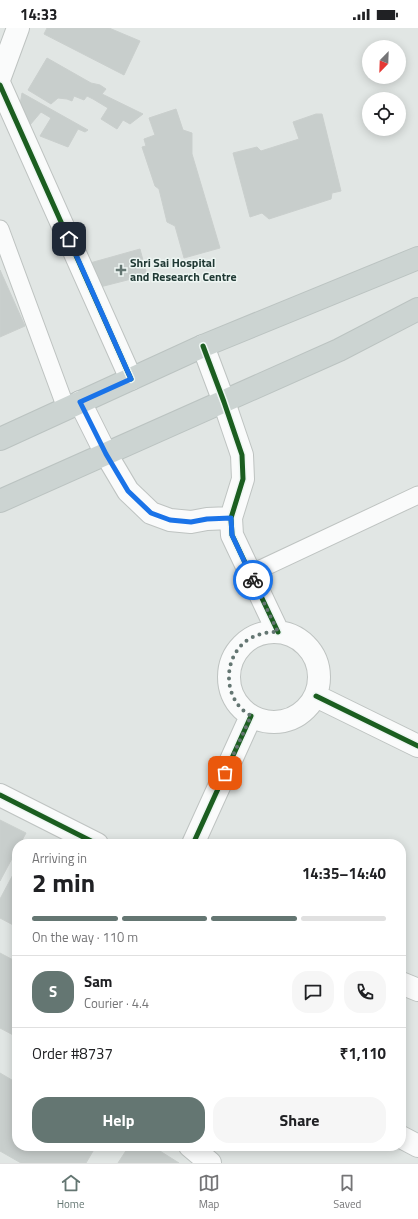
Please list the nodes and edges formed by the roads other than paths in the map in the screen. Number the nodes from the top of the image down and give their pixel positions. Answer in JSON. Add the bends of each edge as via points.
{"nodes":[{"id":1,"x":18,"y":28,"type":"edge"},
{"id":2,"x":0,"y":77,"type":"edge"},
{"id":3,"x":0,"y":84,"type":"edge"},
{"id":4,"x":0,"y":229,"type":"edge"},
{"id":5,"x":418,"y":258,"type":"edge"},
{"id":6,"x":418,"y":309,"type":"edge"},
{"id":7,"x":203,"y":346,"type":"junction"},
{"id":8,"x":131,"y":379,"type":"junction"},
{"id":9,"x":224,"y":402,"type":"junction"},
{"id":10,"x":73,"y":405,"type":"junction"},
{"id":11,"x":0,"y":439,"type":"edge"},
{"id":12,"x":106,"y":454,"type":"junction"},
{"id":13,"x":418,"y":495,"type":"edge"},
{"id":14,"x":0,"y":501,"type":"edge"},
{"id":15,"x":231,"y":518,"type":"junction"},
{"id":16,"x":250,"y":574,"type":"junction"},
{"id":17,"x":278,"y":632,"type":"junction"},
{"id":18,"x":316,"y":696,"type":"junction"},
{"id":19,"x":251,"y":716,"type":"junction"},
{"id":20,"x":418,"y":746,"type":"edge"},
{"id":21,"x":0,"y":795,"type":"edge"},
{"id":22,"x":87,"y":839,"type":"edge"},
{"id":23,"x":195,"y":839,"type":"edge"},
{"id":24,"x":406,"y":985,"type":"edge"},
{"id":25,"x":418,"y":990,"type":"edge"},
{"id":26,"x":406,"y":1140,"type":"edge"},
{"id":27,"x":418,"y":1146,"type":"edge"},
{"id":28,"x":196,"y":1151,"type":"edge"},
{"id":29,"x":210,"y":1163,"type":"edge"}],
"edges":[{"from":1,"to":2,"type":"street"},
{"from":3,"to":8,"type":"street"},
{"from":4,"to":10,"type":"lane"},
{"from":5,"to":7,"type":"main road"},
{"from":6,"to":9,"type":"main road","via":[[339,350]]},
{"from":7,"to":8,"type":"main road"},
{"from":7,"to":9,"type":"street"},
{"from":8,"to":10,"type":"main road"},
{"from":9,"to":12,"type":"main road"},
{"from":9,"to":15,"type":"street","via":[[242,454],[243,479]]},
{"from":10,"to":11,"type":"main road"},
{"from":10,"to":12,"type":"street"},
{"from":12,"to":14,"type":"main road"},
{"from":12,"to":15,"type":"street","via":[[128,491],[151,513],[184,522]]},
{"from":13,"to":16,"type":"lane"},
{"from":15,"to":16,"type":"street","via":[[232,535]]},
{"from":16,"to":17,"type":"street"},
{"from":17,"to":18,"type":"street","via":[[292,635],[305,643],[314,654],[320,682]]},
{"from":17,"to":19,"type":"street","via":[[250,638],[238,649],[231,662],[231,692],[239,706]]},
{"from":18,"to":19,"type":"street","via":[[308,708],[296,717],[281,722],[266,722]]},
{"from":18,"to":20,"type":"street"},
{"from":19,"to":23,"type":"street"},
{"from":21,"to":22,"type":"street"},
{"from":24,"to":25,"type":"street"},
{"from":26,"to":27,"type":"street"},
{"from":28,"to":29,"type":"street"}]}
